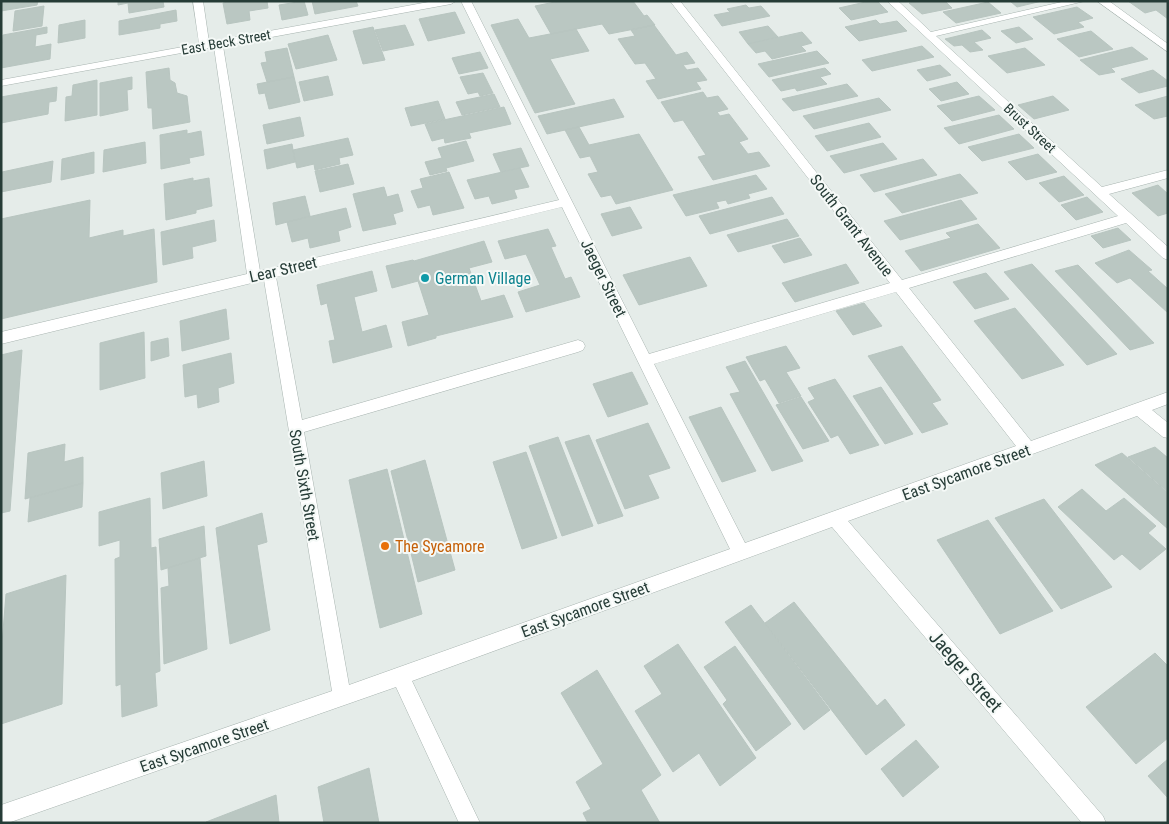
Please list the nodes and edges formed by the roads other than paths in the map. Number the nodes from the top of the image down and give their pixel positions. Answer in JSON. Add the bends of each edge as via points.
{"nodes":[{"id":1,"x":198,"y":1,"type":"edge"},
{"id":2,"x":451,"y":1,"type":"edge"},
{"id":3,"x":466,"y":1,"type":"edge"},
{"id":4,"x":676,"y":1,"type":"edge"},
{"id":5,"x":892,"y":1,"type":"edge"},
{"id":6,"x":1080,"y":1,"type":"edge"},
{"id":7,"x":1102,"y":1,"type":"edge"},
{"id":8,"x":400,"y":6,"type":"edge"},
{"id":9,"x":929,"y":35,"type":"junction"},
{"id":10,"x":218,"y":43,"type":"junction"},
{"id":11,"x":204,"y":46,"type":"junction"},
{"id":12,"x":1168,"y":49,"type":"edge"},
{"id":13,"x":1,"y":83,"type":"edge"},
{"id":14,"x":1168,"y":174,"type":"edge"},
{"id":15,"x":1100,"y":192,"type":"junction"},
{"id":16,"x":566,"y":202,"type":"junction"},
{"id":17,"x":1128,"y":218,"type":"junction"},
{"id":18,"x":1168,"y":255,"type":"edge"},
{"id":19,"x":261,"y":275,"type":"junction"},
{"id":20,"x":900,"y":287,"type":"junction"},
{"id":21,"x":1,"y":338,"type":"edge"},
{"id":22,"x":578,"y":346,"type":"dead end"},
{"id":23,"x":645,"y":362,"type":"junction"},
{"id":24,"x":1168,"y":398,"type":"edge"},
{"id":25,"x":1139,"y":408,"type":"junction"},
{"id":26,"x":296,"y":428,"type":"junction"},
{"id":27,"x":1168,"y":432,"type":"edge"},
{"id":28,"x":1028,"y":449,"type":"junction"},
{"id":29,"x":836,"y":519,"type":"junction"},
{"id":30,"x":741,"y":554,"type":"junction"},
{"id":31,"x":400,"y":675,"type":"junction"},
{"id":32,"x":342,"y":697,"type":"junction"},
{"id":33,"x":12,"y":816,"type":"edge"},
{"id":34,"x":470,"y":823,"type":"edge"},
{"id":35,"x":1096,"y":823,"type":"edge"}],
"edges":[{"from":1,"to":11,"type":"street"},
{"from":2,"to":8,"type":"street","name":"East Beck Street"},
{"from":3,"to":16,"type":"street","name":"Jaeger Street"},
{"from":4,"to":20,"type":"street","name":"South Grant Avenue"},
{"from":5,"to":9,"type":"street","name":"Brust Street"},
{"from":6,"to":9,"type":"street"},
{"from":7,"to":12,"type":"street"},
{"from":8,"to":10,"type":"street","name":"East Beck Street"},
{"from":9,"to":15,"type":"street","name":"Brust Street"},
{"from":10,"to":11,"type":"street","name":"East Beck Street"},
{"from":10,"to":19,"type":"street","name":"South Sixth Street"},
{"from":11,"to":13,"type":"street","name":"East Beck Street"},
{"from":14,"to":15,"type":"street"},
{"from":15,"to":17,"type":"street","name":"Brust Street"},
{"from":16,"to":19,"type":"street","name":"Lear Street"},
{"from":16,"to":23,"type":"street","name":"Jaeger Street"},
{"from":17,"to":18,"type":"street","name":"Brust Street"},
{"from":17,"to":20,"type":"street"},
{"from":19,"to":21,"type":"street","name":"Lear Street"},
{"from":19,"to":26,"type":"street","name":"South Sixth Street"},
{"from":20,"to":23,"type":"street"},
{"from":20,"to":28,"type":"street","name":"South Grant Avenue"},
{"from":22,"to":26,"type":"street"},
{"from":23,"to":30,"type":"street","name":"Jaeger Street"},
{"from":24,"to":25,"type":"street","name":"East Sycamore Street"},
{"from":25,"to":27,"type":"street"},
{"from":25,"to":28,"type":"street","name":"East Sycamore Street"},
{"from":26,"to":32,"type":"street","name":"South Sixth Street"},
{"from":28,"to":29,"type":"street","name":"East Sycamore Street"},
{"from":29,"to":30,"type":"street","name":"East Sycamore Street"},
{"from":29,"to":35,"type":"street","name":"Jaeger Street"},
{"from":30,"to":31,"type":"street","name":"East Sycamore Street"},
{"from":31,"to":32,"type":"street","name":"East Sycamore Street"},
{"from":31,"to":34,"type":"street"},
{"from":32,"to":33,"type":"street","name":"East Sycamore Street"}]}
